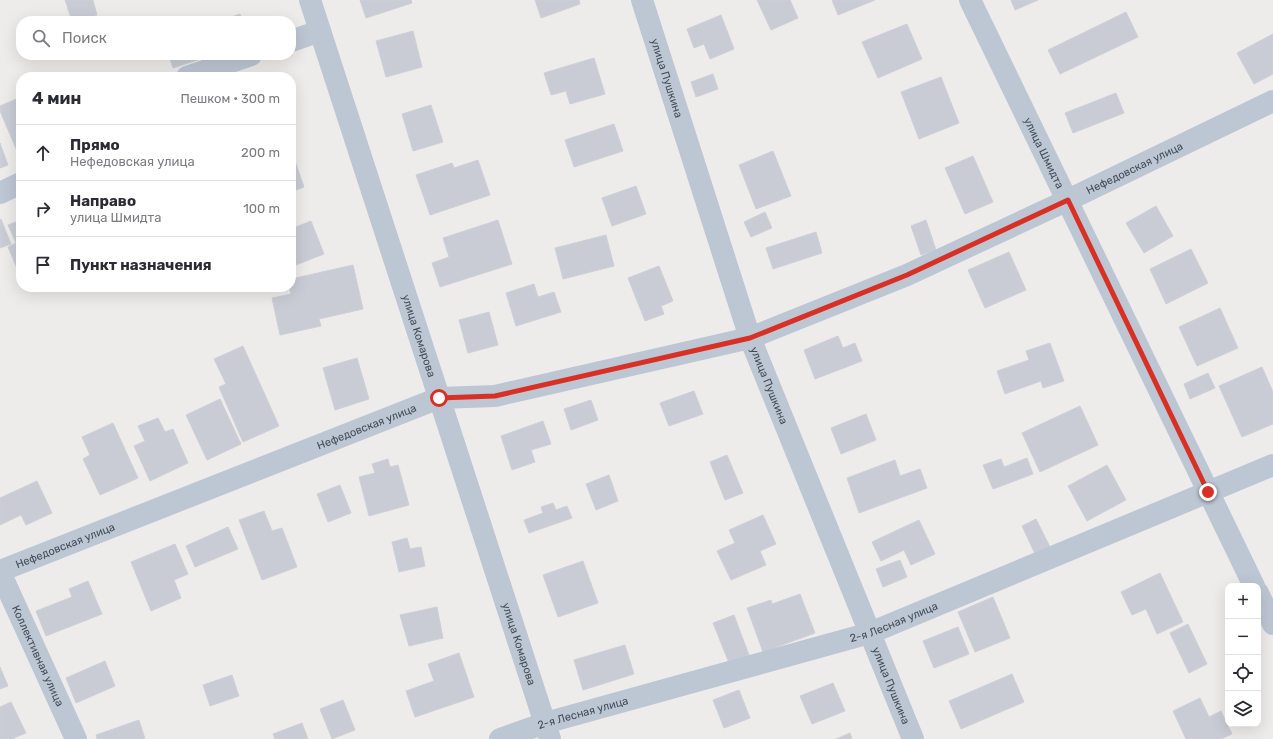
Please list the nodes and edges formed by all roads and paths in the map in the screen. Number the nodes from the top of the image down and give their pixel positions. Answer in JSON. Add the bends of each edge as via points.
{"nodes":[{"id":1,"x":310,"y":0,"type":"edge"},
{"id":2,"x":642,"y":0,"type":"edge"},
{"id":3,"x":970,"y":0,"type":"edge"},
{"id":4,"x":320,"y":31,"type":"junction"},
{"id":5,"x":296,"y":39,"type":"edge"},
{"id":6,"x":236,"y":60,"type":"edge"},
{"id":7,"x":202,"y":72,"type":"edge"},
{"id":8,"x":1273,"y":101,"type":"edge"},
{"id":9,"x":16,"y":185,"type":"edge"},
{"id":10,"x":0,"y":193,"type":"edge"},
{"id":11,"x":1068,"y":200,"type":"junction"},
{"id":12,"x":750,"y":338,"type":"junction"},
{"id":13,"x":439,"y":398,"type":"junction"},
{"id":14,"x":1273,"y":464,"type":"edge"},
{"id":15,"x":1208,"y":492,"type":"junction"},
{"id":16,"x":0,"y":572,"type":"edge"},
{"id":17,"x":1253,"y":583,"type":"edge"},
{"id":18,"x":1261,"y":599,"type":"edge"},
{"id":19,"x":1273,"y":624,"type":"edge"},
{"id":20,"x":870,"y":633,"type":"junction"},
{"id":21,"x":547,"y":731,"type":"edge"},
{"id":22,"x":76,"y":739,"type":"edge"},
{"id":23,"x":500,"y":739,"type":"edge"},
{"id":24,"x":913,"y":739,"type":"edge"}],
"edges":[{"from":1,"to":4,"type":"street","name":"улица Комарова"},
{"from":2,"to":12,"type":"street","name":"улица Пушкина"},
{"from":3,"to":11,"type":"street","name":"улица Шмидта"},
{"from":4,"to":5,"type":"street"},
{"from":4,"to":13,"type":"street","name":"улица Комарова"},
{"from":6,"to":7,"type":"street"},
{"from":8,"to":11,"type":"street","name":"Нефедовская улица"},
{"from":9,"to":10,"type":"street"},
{"from":11,"to":12,"type":"street","name":"Нефедовская улица","via":[[907,275]]},
{"from":11,"to":15,"type":"street","name":"улица Шмидта"},
{"from":12,"to":13,"type":"street","name":"Нефедовская улица","via":[[495,396]]},
{"from":12,"to":20,"type":"street","name":"улица Пушкина"},
{"from":13,"to":16,"type":"street","name":"Нефедовская улица"},
{"from":13,"to":21,"type":"street","name":"улица Комарова"},
{"from":14,"to":15,"type":"street","name":"2-я Лесная улица"},
{"from":15,"to":17,"type":"street","name":"улица Шмидта"},
{"from":15,"to":20,"type":"street","name":"2-я Лесная улица"},
{"from":16,"to":22,"type":"street","name":"Коллективная улица"},
{"from":18,"to":19,"type":"street"},
{"from":20,"to":21,"type":"street","name":"2-я Лесная улица"},
{"from":20,"to":24,"type":"street","name":"улица Пушкина"},
{"from":21,"to":23,"type":"street","name":"2-я Лесная улица"}]}
